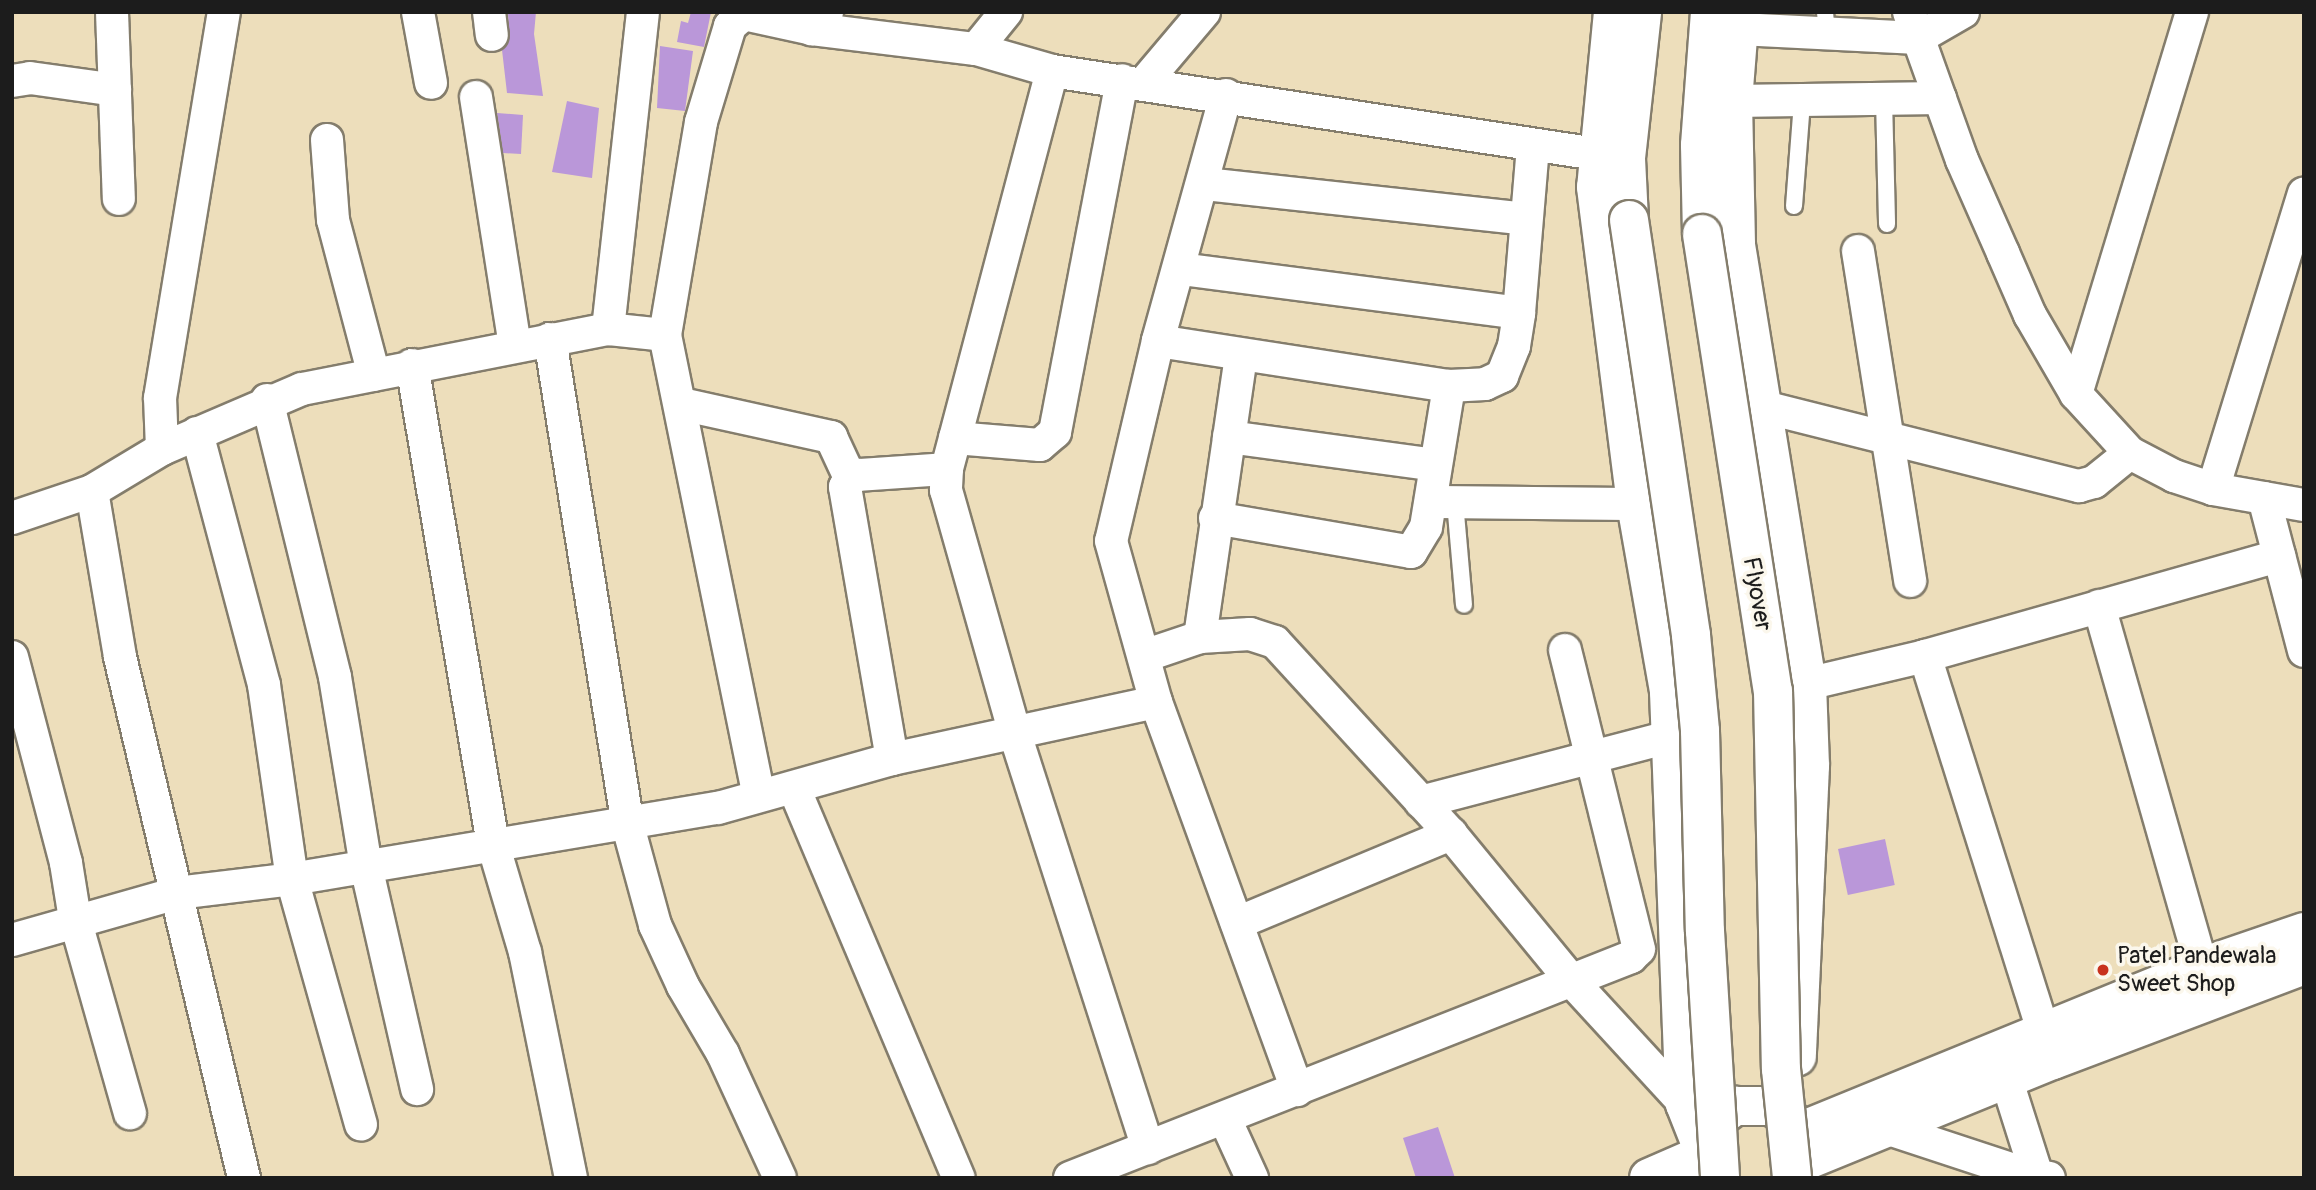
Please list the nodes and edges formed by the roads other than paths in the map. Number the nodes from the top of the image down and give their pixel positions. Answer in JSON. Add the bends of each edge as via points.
{"nodes":[{"id":1,"x":112,"y":12,"type":"edge"},
{"id":2,"x":224,"y":12,"type":"edge"},
{"id":3,"x":418,"y":12,"type":"edge"},
{"id":4,"x":643,"y":12,"type":"edge"},
{"id":5,"x":1006,"y":12,"type":"edge"},
{"id":6,"x":1204,"y":12,"type":"edge"},
{"id":7,"x":1613,"y":12,"type":"edge"},
{"id":8,"x":1642,"y":12,"type":"edge"},
{"id":9,"x":1964,"y":12,"type":"edge"},
{"id":10,"x":2192,"y":12,"type":"edge"},
{"id":11,"x":1730,"y":18,"type":"edge"},
{"id":12,"x":820,"y":21,"type":"edge"},
{"id":13,"x":1826,"y":23,"type":"edge"},
{"id":14,"x":1913,"y":25,"type":"edge"},
{"id":15,"x":976,"y":48,"type":"junction"},
{"id":16,"x":1052,"y":71,"type":"junction"},
{"id":17,"x":12,"y":80,"type":"edge"},
{"id":18,"x":1133,"y":82,"type":"junction"},
{"id":19,"x":431,"y":83,"type":"dead end"},
{"id":20,"x":115,"y":90,"type":"junction"},
{"id":21,"x":1226,"y":95,"type":"junction"},
{"id":22,"x":476,"y":97,"type":"dead end"},
{"id":23,"x":1940,"y":98,"type":"junction"},
{"id":24,"x":1884,"y":99,"type":"junction"},
{"id":25,"x":1733,"y":101,"type":"junction"},
{"id":26,"x":1802,"y":101,"type":"junction"},
{"id":27,"x":327,"y":140,"type":"dead end"},
{"id":28,"x":1533,"y":146,"type":"junction"},
{"id":29,"x":1596,"y":154,"type":"junction"},
{"id":30,"x":1205,"y":184,"type":"junction"},
{"id":31,"x":2304,"y":194,"type":"edge"},
{"id":32,"x":119,"y":199,"type":"dead end"},
{"id":33,"x":1794,"y":206,"type":"dead end"},
{"id":34,"x":1526,"y":219,"type":"junction"},
{"id":35,"x":1887,"y":224,"type":"dead end"},
{"id":36,"x":1858,"y":251,"type":"dead end"},
{"id":37,"x":1181,"y":269,"type":"junction"},
{"id":38,"x":1519,"y":313,"type":"junction"},
{"id":39,"x":608,"y":329,"type":"junction"},
{"id":40,"x":665,"y":334,"type":"junction"},
{"id":41,"x":550,"y":339,"type":"junction"},
{"id":42,"x":1158,"y":341,"type":"junction"},
{"id":43,"x":515,"y":345,"type":"junction"},
{"id":44,"x":1241,"y":356,"type":"junction"},
{"id":45,"x":411,"y":365,"type":"junction"},
{"id":46,"x":374,"y":376,"type":"junction"},
{"id":47,"x":1449,"y":386,"type":"junction"},
{"id":48,"x":2076,"y":394,"type":"junction"},
{"id":49,"x":267,"y":400,"type":"junction"},
{"id":50,"x":681,"y":404,"type":"junction"},
{"id":51,"x":1760,"y":406,"type":"junction"},
{"id":52,"x":197,"y":433,"type":"junction"},
{"id":53,"x":955,"y":438,"type":"junction"},
{"id":54,"x":1229,"y":438,"type":"junction"},
{"id":55,"x":1887,"y":439,"type":"junction"},
{"id":56,"x":162,"y":449,"type":"junction"},
{"id":57,"x":2130,"y":453,"type":"junction"},
{"id":58,"x":1435,"y":465,"type":"junction"},
{"id":59,"x":947,"y":469,"type":"junction"},
{"id":60,"x":850,"y":478,"type":"junction"},
{"id":61,"x":2213,"y":489,"type":"junction"},
{"id":62,"x":92,"y":491,"type":"junction"},
{"id":63,"x":2264,"y":498,"type":"junction"},
{"id":64,"x":1443,"y":502,"type":"junction"},
{"id":65,"x":1636,"y":504,"type":"junction"},
{"id":66,"x":2304,"y":505,"type":"edge"},
{"id":67,"x":12,"y":518,"type":"edge"},
{"id":68,"x":1215,"y":518,"type":"junction"},
{"id":69,"x":2279,"y":556,"type":"junction"},
{"id":70,"x":1910,"y":581,"type":"dead end"},
{"id":71,"x":1464,"y":605,"type":"dead end"},
{"id":72,"x":2099,"y":606,"type":"junction"},
{"id":73,"x":1200,"y":637,"type":"junction"},
{"id":74,"x":1565,"y":650,"type":"dead end"},
{"id":75,"x":2304,"y":651,"type":"edge"},
{"id":76,"x":1144,"y":656,"type":"junction"},
{"id":77,"x":1925,"y":656,"type":"junction"},
{"id":78,"x":12,"y":657,"type":"edge"},
{"id":79,"x":1807,"y":684,"type":"junction"},
{"id":80,"x":1156,"y":702,"type":"junction"},
{"id":81,"x":1015,"y":734,"type":"junction"},
{"id":82,"x":1673,"y":736,"type":"junction"},
{"id":83,"x":1595,"y":758,"type":"junction"},
{"id":84,"x":892,"y":760,"type":"junction"},
{"id":85,"x":794,"y":788,"type":"junction"},
{"id":86,"x":759,"y":796,"type":"junction"},
{"id":87,"x":1421,"y":802,"type":"junction"},
{"id":88,"x":628,"y":826,"type":"junction"},
{"id":89,"x":1451,"y":835,"type":"junction"},
{"id":90,"x":493,"y":844,"type":"junction"},
{"id":91,"x":366,"y":866,"type":"junction"},
{"id":92,"x":292,"y":879,"type":"junction"},
{"id":93,"x":177,"y":893,"type":"junction"},
{"id":94,"x":75,"y":919,"type":"junction"},
{"id":95,"x":1237,"y":923,"type":"junction"},
{"id":96,"x":2304,"y":932,"type":"edge"},
{"id":97,"x":12,"y":940,"type":"edge"},
{"id":98,"x":2304,"y":965,"type":"edge"},
{"id":99,"x":2202,"y":967,"type":"junction"},
{"id":100,"x":1570,"y":979,"type":"junction"},
{"id":101,"x":2043,"y":1030,"type":"junction"},
{"id":102,"x":2006,"y":1079,"type":"junction"},
{"id":103,"x":417,"y":1089,"type":"dead end"},
{"id":104,"x":1297,"y":1090,"type":"junction"},
{"id":105,"x":1685,"y":1104,"type":"junction"},
{"id":106,"x":130,"y":1113,"type":"dead end"},
{"id":107,"x":1225,"y":1119,"type":"junction"},
{"id":108,"x":361,"y":1125,"type":"dead end"},
{"id":109,"x":1885,"y":1128,"type":"junction"},
{"id":110,"x":1148,"y":1148,"type":"junction"},
{"id":111,"x":1803,"y":1160,"type":"edge"},
{"id":112,"x":1705,"y":1164,"type":"edge"},
{"id":113,"x":2041,"y":1177,"type":"edge"},
{"id":114,"x":244,"y":1178,"type":"edge"},
{"id":115,"x":571,"y":1178,"type":"edge"},
{"id":116,"x":780,"y":1178,"type":"edge"},
{"id":117,"x":959,"y":1178,"type":"edge"},
{"id":118,"x":1070,"y":1178,"type":"edge"},
{"id":119,"x":1252,"y":1178,"type":"edge"},
{"id":120,"x":1649,"y":1178,"type":"edge"}],
"edges":[{"from":1,"to":20,"type":"street"},
{"from":2,"to":56,"type":"street","via":[[160,398]]},
{"from":3,"to":19,"type":"street"},
{"from":4,"to":39,"type":"street"},
{"from":5,"to":15,"type":"street"},
{"from":6,"to":18,"type":"street"},
{"from":7,"to":29,"type":"main road"},
{"from":8,"to":112,"type":"main road","bridge":true,"via":[[1626,158],[1629,220],[1691,635],[1700,732],[1706,944]]},
{"from":9,"to":14,"type":"street"},
{"from":10,"to":48,"type":"street"},
{"from":11,"to":13,"type":"street"},
{"from":11,"to":25,"type":"main road"},
{"from":11,"to":111,"type":"main road","name":"Flyover","bridge":true,"via":[[1700,145],[1702,234],[1773,691],[1781,1069]]},
{"from":12,"to":15,"type":"street"},
{"from":12,"to":40,"type":"street","via":[[744,14],[730,26],[701,122]]},
{"from":13,"to":14,"type":"street"},
{"from":14,"to":23,"type":"street"},
{"from":15,"to":16,"type":"street"},
{"from":16,"to":18,"type":"street"},
{"from":16,"to":53,"type":"street"},
{"from":17,"to":20,"type":"street","via":[[30,78]]},
{"from":18,"to":21,"type":"street"},
{"from":18,"to":53,"type":"street","via":[[1055,432],[1040,446]]},
{"from":20,"to":32,"type":"street"},
{"from":21,"to":28,"type":"street"},
{"from":21,"to":30,"type":"street"},
{"from":22,"to":43,"type":"street"},
{"from":23,"to":24,"type":"street"},
{"from":23,"to":48,"type":"street","via":[[2030,315]]},
{"from":24,"to":26,"type":"street"},
{"from":24,"to":35,"type":"lane"},
{"from":25,"to":26,"type":"street"},
{"from":25,"to":51,"type":"main road","via":[[1736,245]]},
{"from":26,"to":33,"type":"lane"},
{"from":27,"to":46,"type":"street","via":[[333,220]]},
{"from":28,"to":29,"type":"street"},
{"from":28,"to":34,"type":"street"},
{"from":29,"to":65,"type":"main road","via":[[1599,224]]},
{"from":30,"to":34,"type":"street"},
{"from":30,"to":37,"type":"street"},
{"from":31,"to":61,"type":"street"},
{"from":34,"to":38,"type":"street"},
{"from":36,"to":55,"type":"street"},
{"from":37,"to":38,"type":"street"},
{"from":37,"to":42,"type":"street"},
{"from":38,"to":47,"type":"street","via":[[1503,376],[1485,384]]},
{"from":39,"to":40,"type":"street"},
{"from":39,"to":41,"type":"street"},
{"from":40,"to":50,"type":"street"},
{"from":41,"to":43,"type":"street"},
{"from":41,"to":88,"type":"street"},
{"from":42,"to":44,"type":"street"},
{"from":42,"to":76,"type":"street","via":[[1111,541]]},
{"from":43,"to":45,"type":"street"},
{"from":44,"to":47,"type":"street"},
{"from":44,"to":54,"type":"street"},
{"from":45,"to":46,"type":"street"},
{"from":45,"to":90,"type":"street"},
{"from":46,"to":49,"type":"street"},
{"from":47,"to":58,"type":"street"},
{"from":48,"to":57,"type":"street"},
{"from":49,"to":52,"type":"street"},
{"from":49,"to":91,"type":"street","via":[[335,677]]},
{"from":50,"to":60,"type":"street","via":[[831,437]]},
{"from":50,"to":86,"type":"street"},
{"from":51,"to":55,"type":"street"},
{"from":51,"to":79,"type":"main road"},
{"from":52,"to":56,"type":"street"},
{"from":52,"to":92,"type":"street","via":[[264,685]]},
{"from":53,"to":59,"type":"street"},
{"from":54,"to":58,"type":"street"},
{"from":54,"to":68,"type":"street"},
{"from":55,"to":57,"type":"street","via":[[2079,486],[2094,482]]},
{"from":55,"to":70,"type":"street"},
{"from":56,"to":62,"type":"street"},
{"from":57,"to":61,"type":"street"},
{"from":58,"to":64,"type":"street"},
{"from":59,"to":60,"type":"street"},
{"from":59,"to":81,"type":"street","via":[[946,490]]},
{"from":60,"to":84,"type":"street","via":[[845,498]]},
{"from":61,"to":63,"type":"street"},
{"from":62,"to":67,"type":"street"},
{"from":62,"to":93,"type":"street","via":[[120,657]]},
{"from":63,"to":66,"type":"street"},
{"from":63,"to":69,"type":"street"},
{"from":64,"to":65,"type":"street"},
{"from":64,"to":68,"type":"street","via":[[1411,552]]},
{"from":64,"to":71,"type":"lane"},
{"from":65,"to":82,"type":"main road","via":[[1660,629]]},
{"from":68,"to":73,"type":"street"},
{"from":69,"to":72,"type":"street"},
{"from":69,"to":75,"type":"street"},
{"from":72,"to":77,"type":"street"},
{"from":72,"to":99,"type":"street"},
{"from":73,"to":76,"type":"street"},
{"from":73,"to":87,"type":"street","via":[[1250,634],[1275,642]]},
{"from":74,"to":83,"type":"street"},
{"from":76,"to":80,"type":"street"},
{"from":77,"to":79,"type":"street"},
{"from":77,"to":101,"type":"street"},
{"from":78,"to":94,"type":"street","via":[[66,863]]},
{"from":79,"to":111,"type":"main road","via":[[1810,766]]},
{"from":80,"to":81,"type":"street"},
{"from":80,"to":95,"type":"street"},
{"from":81,"to":84,"type":"street"},
{"from":81,"to":110,"type":"street"},
{"from":82,"to":83,"type":"street"},
{"from":82,"to":105,"type":"main road","via":[[1673,870]]},
{"from":83,"to":87,"type":"street"},
{"from":83,"to":100,"type":"street","via":[[1640,940],[1631,957]]},
{"from":84,"to":85,"type":"street"},
{"from":85,"to":86,"type":"street"},
{"from":85,"to":117,"type":"street"},
{"from":86,"to":88,"type":"street"},
{"from":87,"to":89,"type":"street"},
{"from":88,"to":90,"type":"street"},
{"from":88,"to":116,"type":"street","via":[[654,925],[669,960],[723,1054]]},
{"from":89,"to":95,"type":"street"},
{"from":89,"to":100,"type":"street"},
{"from":90,"to":91,"type":"street"},
{"from":90,"to":115,"type":"street","via":[[525,952]]},
{"from":91,"to":92,"type":"street"},
{"from":91,"to":103,"type":"street"},
{"from":92,"to":93,"type":"street"},
{"from":92,"to":108,"type":"street"},
{"from":93,"to":94,"type":"street"},
{"from":93,"to":114,"type":"street"},
{"from":94,"to":97,"type":"street"},
{"from":94,"to":106,"type":"street"},
{"from":95,"to":104,"type":"street"},
{"from":96,"to":99,"type":"main road"},
{"from":98,"to":102,"type":"main road"},
{"from":99,"to":101,"type":"main road"},
{"from":100,"to":104,"type":"street"},
{"from":100,"to":105,"type":"street"},
{"from":101,"to":111,"type":"main road"},
{"from":102,"to":109,"type":"main road"},
{"from":102,"to":113,"type":"street"},
{"from":104,"to":107,"type":"street"},
{"from":105,"to":112,"type":"main road"},
{"from":107,"to":110,"type":"street"},
{"from":107,"to":119,"type":"street"},
{"from":109,"to":111,"type":"main road"},
{"from":109,"to":113,"type":"street"},
{"from":110,"to":118,"type":"street"},
{"from":111,"to":112,"type":"main road","via":[[1770,1106],[1735,1106],[1708,1126]]},
{"from":112,"to":120,"type":"main road"}]}
